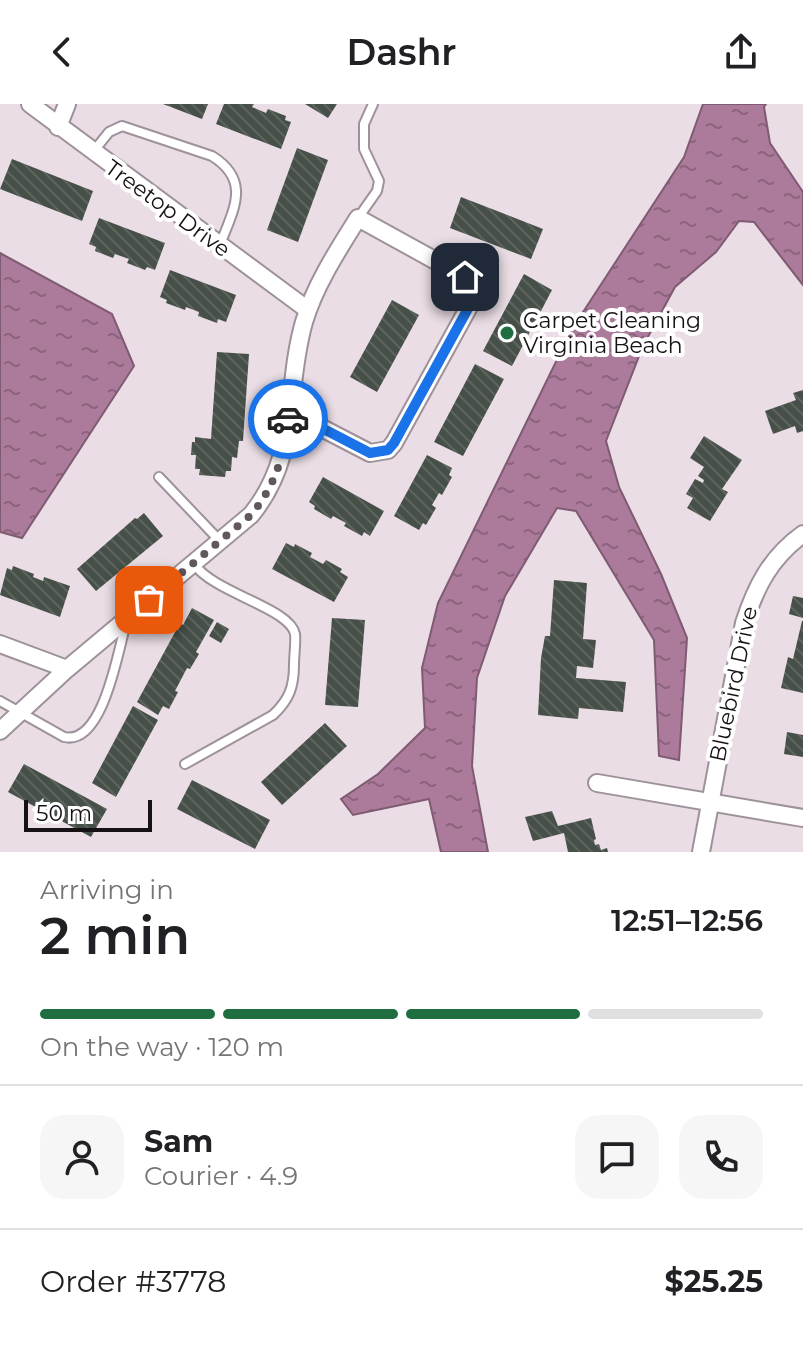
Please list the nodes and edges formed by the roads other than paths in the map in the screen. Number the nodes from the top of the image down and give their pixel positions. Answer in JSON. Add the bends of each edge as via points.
{"nodes":[{"id":1,"x":30,"y":104,"type":"edge"},
{"id":2,"x":67,"y":104,"type":"edge"},
{"id":3,"x":373,"y":104,"type":"edge"},
{"id":4,"x":58,"y":127,"type":"junction"},
{"id":5,"x":93,"y":152,"type":"junction"},
{"id":6,"x":358,"y":218,"type":"junction"},
{"id":7,"x":219,"y":246,"type":"junction"},
{"id":8,"x":308,"y":310,"type":"junction"},
{"id":9,"x":289,"y":411,"type":"junction"},
{"id":10,"x":159,"y":477,"type":"dead end"},
{"id":11,"x":803,"y":534,"type":"edge"},
{"id":12,"x":220,"y":542,"type":"junction"},
{"id":13,"x":194,"y":564,"type":"junction"},
{"id":14,"x":127,"y":619,"type":"junction"},
{"id":15,"x":0,"y":644,"type":"edge"},
{"id":16,"x":67,"y":669,"type":"junction"},
{"id":17,"x":0,"y":701,"type":"edge"},
{"id":18,"x":20,"y":711,"type":"junction"},
{"id":19,"x":0,"y":731,"type":"edge"},
{"id":20,"x":185,"y":764,"type":"dead end"},
{"id":21,"x":597,"y":783,"type":"dead end"},
{"id":22,"x":708,"y":804,"type":"junction"},
{"id":23,"x":803,"y":818,"type":"edge"},
{"id":24,"x":701,"y":852,"type":"edge"}],
"edges":[{"from":1,"to":4,"type":"street","name":"Treetop Drive"},
{"from":2,"to":4,"type":"street"},
{"from":3,"to":6,"type":"lane","via":[[364,124],[364,149],[379,181]]},
{"from":4,"to":5,"type":"street","name":"Treetop Drive"},
{"from":5,"to":7,"type":"street","name":"Treetop Drive"},
{"from":5,"to":7,"type":"lane","via":[[109,132],[122,126],[224,164],[236,185],[236,200]]},
{"from":6,"to":8,"type":"street"},
{"from":6,"to":9,"type":"street","via":[[465,277],[470,305],[388,450],[370,453]]},
{"from":7,"to":8,"type":"street","name":"Treetop Drive"},
{"from":8,"to":9,"type":"street","via":[[295,357]]},
{"from":9,"to":12,"type":"street","via":[[277,475],[251,515]]},
{"from":10,"to":12,"type":"lane"},
{"from":11,"to":22,"type":"street","name":"Bluebird Drive","via":[[765,572],[748,609]]},
{"from":12,"to":13,"type":"street"},
{"from":13,"to":14,"type":"street"},
{"from":13,"to":20,"type":"lane","via":[[211,581],[290,623],[295,633],[294,678],[285,704],[273,715]]},
{"from":14,"to":16,"type":"street"},
{"from":14,"to":18,"type":"lane","via":[[102,709],[80,737],[64,737]]},
{"from":15,"to":16,"type":"street"},
{"from":16,"to":18,"type":"street"},
{"from":17,"to":18,"type":"lane"},
{"from":18,"to":19,"type":"street"},
{"from":21,"to":22,"type":"street"},
{"from":22,"to":23,"type":"street"},
{"from":22,"to":24,"type":"street","name":"Bluebird Drive"}]}
